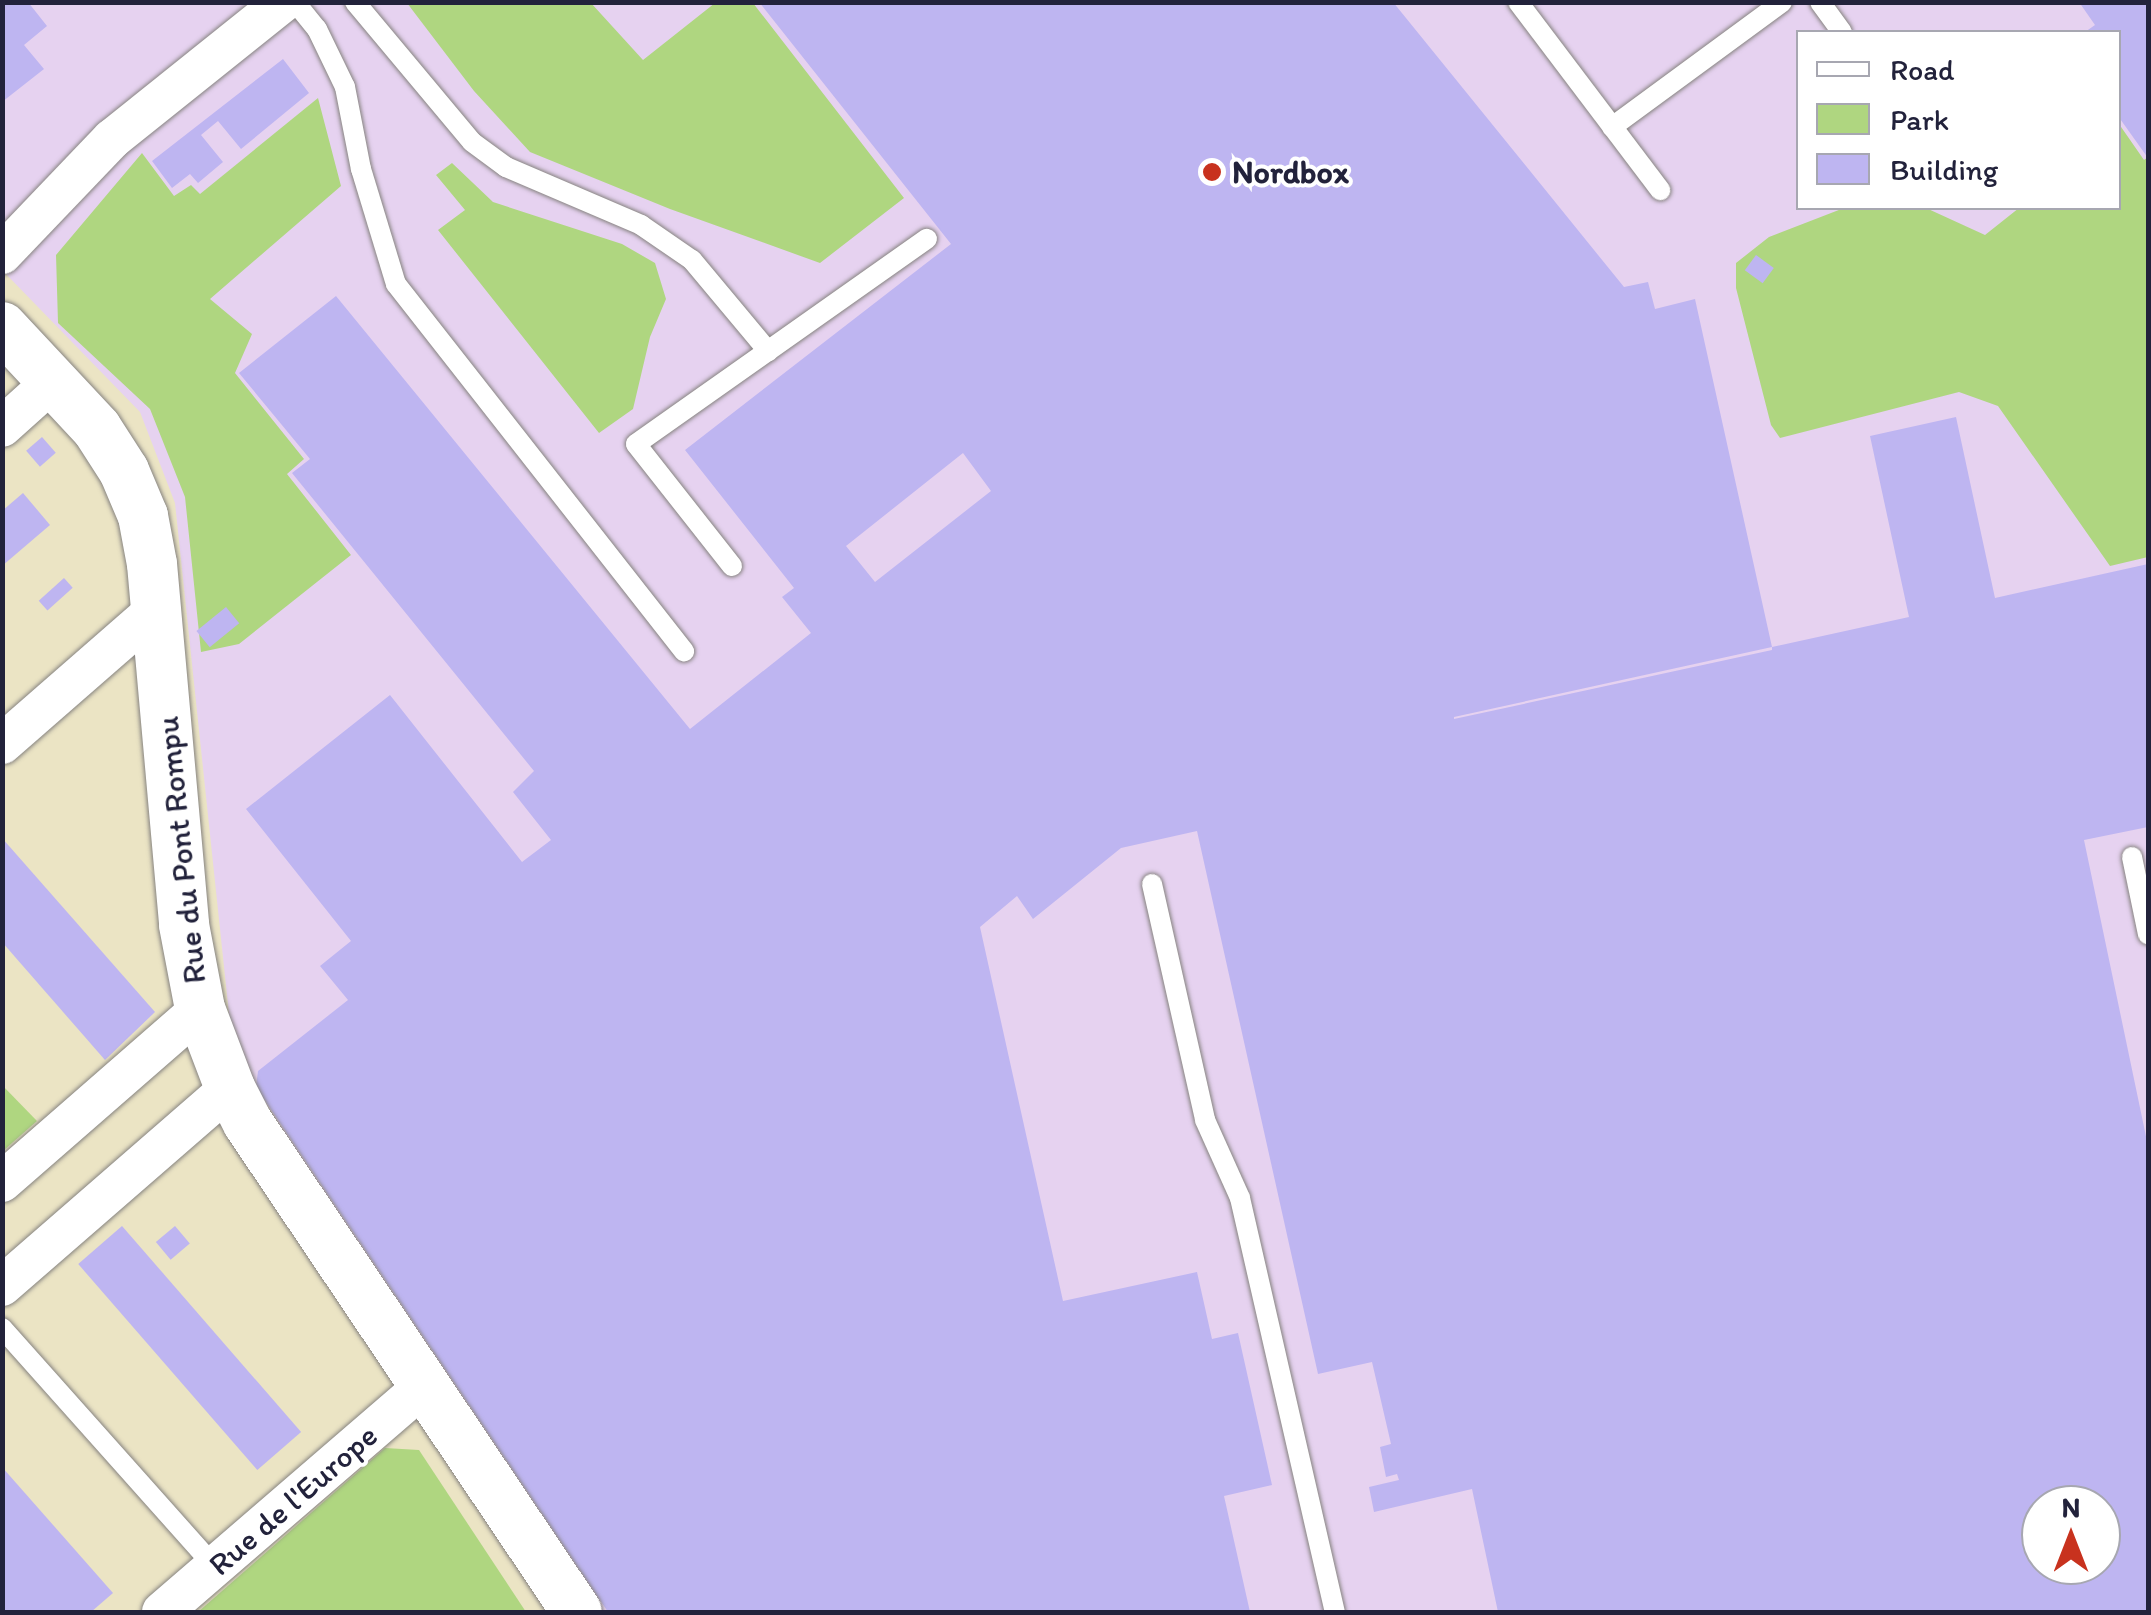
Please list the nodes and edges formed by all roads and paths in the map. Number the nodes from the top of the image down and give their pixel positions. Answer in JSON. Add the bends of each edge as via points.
{"nodes":[{"id":1,"x":283,"y":2,"type":"edge"},
{"id":2,"x":294,"y":2,"type":"edge"},
{"id":3,"x":355,"y":2,"type":"edge"},
{"id":4,"x":1518,"y":2,"type":"edge"},
{"id":5,"x":1782,"y":2,"type":"edge"},
{"id":6,"x":1820,"y":2,"type":"edge"},
{"id":7,"x":1841,"y":30,"type":"edge"},
{"id":8,"x":1612,"y":126,"type":"junction"},
{"id":9,"x":1660,"y":190,"type":"dead end"},
{"id":10,"x":926,"y":239,"type":"dead end"},
{"id":11,"x":2,"y":254,"type":"edge"},
{"id":12,"x":2,"y":327,"type":"edge"},
{"id":13,"x":768,"y":351,"type":"junction"},
{"id":14,"x":54,"y":381,"type":"junction"},
{"id":15,"x":2,"y":427,"type":"edge"},
{"id":16,"x":732,"y":566,"type":"dead end"},
{"id":17,"x":156,"y":609,"type":"junction"},
{"id":18,"x":684,"y":651,"type":"dead end"},
{"id":19,"x":2,"y":744,"type":"edge"},
{"id":20,"x":2132,"y":857,"type":"dead end"},
{"id":21,"x":1152,"y":884,"type":"dead end"},
{"id":22,"x":2148,"y":934,"type":"edge"},
{"id":23,"x":200,"y":1009,"type":"junction"},
{"id":24,"x":230,"y":1088,"type":"junction"},
{"id":25,"x":2,"y":1182,"type":"edge"},
{"id":26,"x":2,"y":1286,"type":"edge"},
{"id":27,"x":2,"y":1328,"type":"edge"},
{"id":28,"x":423,"y":1387,"type":"junction"},
{"id":29,"x":216,"y":1566,"type":"junction"},
{"id":30,"x":162,"y":1612,"type":"edge"},
{"id":31,"x":576,"y":1612,"type":"edge"},
{"id":32,"x":1335,"y":1612,"type":"edge"}],
"edges":[{"from":1,"to":11,"type":"street","via":[[112,139]]},
{"from":2,"to":18,"type":"lane","via":[[318,29],[345,87],[361,169],[396,284]]},
{"from":3,"to":13,"type":"lane","via":[[472,142],[506,168],[641,225],[692,260]]},
{"from":4,"to":8,"type":"lane"},
{"from":5,"to":8,"type":"lane"},
{"from":6,"to":7,"type":"lane"},
{"from":8,"to":9,"type":"lane"},
{"from":10,"to":13,"type":"lane"},
{"from":12,"to":14,"type":"street","name":"Rue du Pont Rompu"},
{"from":13,"to":16,"type":"lane","via":[[636,444]]},
{"from":14,"to":15,"type":"street"},
{"from":14,"to":17,"type":"street","name":"Rue du Pont Rompu","via":[[97,429],[134,493],[150,545]]},
{"from":17,"to":19,"type":"street"},
{"from":17,"to":23,"type":"street","name":"Rue du Pont Rompu","via":[[179,878]]},
{"from":20,"to":22,"type":"lane"},
{"from":21,"to":32,"type":"lane","via":[[1205,1120],[1240,1198]]},
{"from":23,"to":24,"type":"street","name":"Rue du Pont Rompu"},
{"from":23,"to":25,"type":"street"},
{"from":24,"to":26,"type":"street"},
{"from":24,"to":28,"type":"street","name":"Rue du Pont Rompu"},
{"from":27,"to":29,"type":"lane"},
{"from":28,"to":29,"type":"street","name":"Rue de l'Europe"},
{"from":28,"to":31,"type":"street","name":"Rue du Pont Rompu"},
{"from":29,"to":30,"type":"street","name":"Rue de l'Europe"}]}
